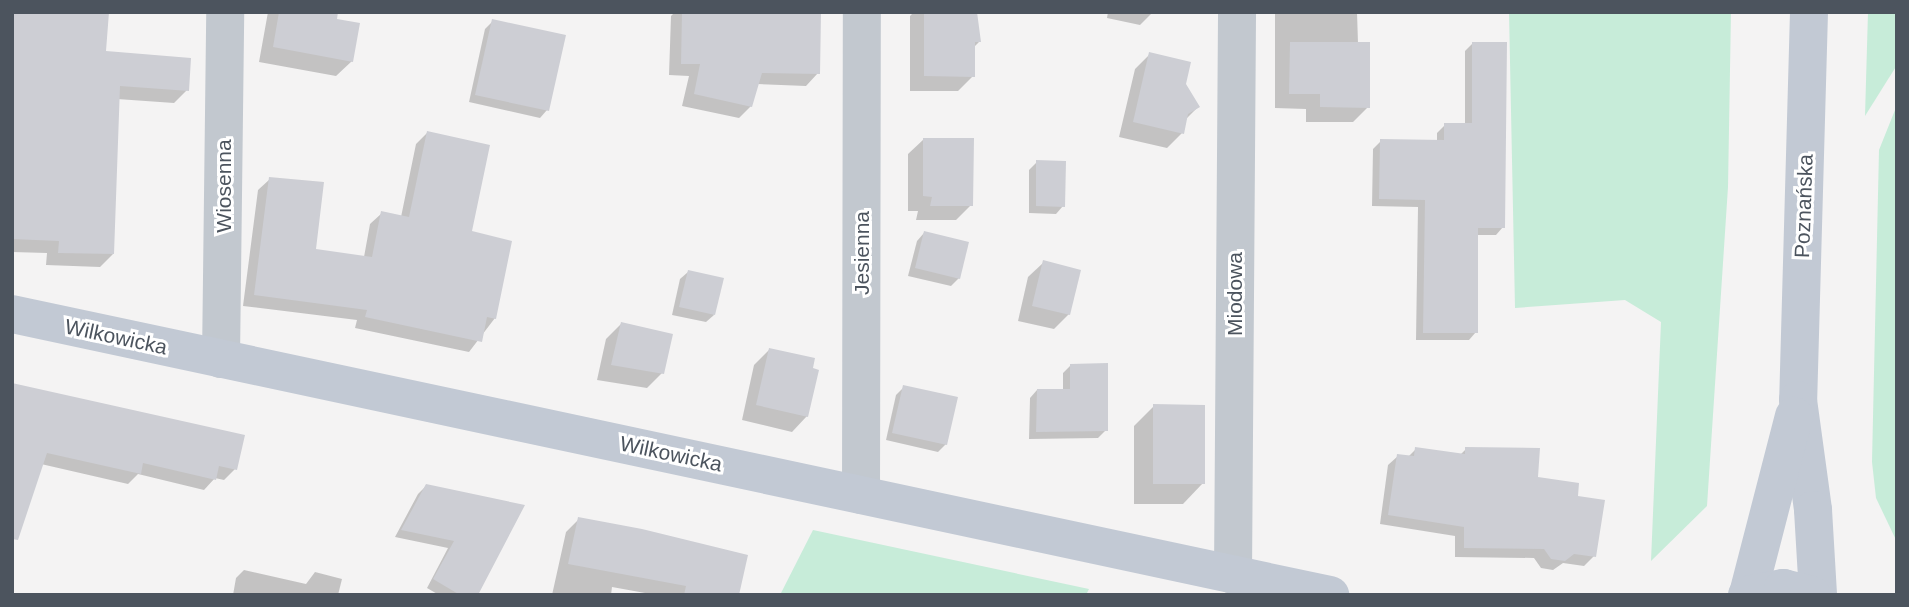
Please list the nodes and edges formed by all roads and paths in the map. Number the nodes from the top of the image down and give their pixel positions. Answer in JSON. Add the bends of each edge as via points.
{"nodes":[{"id":1,"x":225,"y":12,"type":"edge"},
{"id":2,"x":862,"y":12,"type":"edge"},
{"id":3,"x":1237,"y":12,"type":"edge"},
{"id":4,"x":1810,"y":12,"type":"edge"},
{"id":5,"x":12,"y":314,"type":"edge"},
{"id":6,"x":221,"y":359,"type":"junction"},
{"id":7,"x":1798,"y":400,"type":"junction"},
{"id":8,"x":861,"y":495,"type":"junction"},
{"id":9,"x":1233,"y":575,"type":"junction"},
{"id":10,"x":1329,"y":595,"type":"edge"},
{"id":11,"x":1747,"y":595,"type":"edge"},
{"id":12,"x":1812,"y":595,"type":"edge"},
{"id":13,"x":1818,"y":595,"type":"edge"}],
"edges":[{"from":1,"to":6,"type":"street","name":"Wiosenna"},
{"from":2,"to":8,"type":"street","name":"Jesienna"},
{"from":3,"to":9,"type":"street","name":"Miodowa"},
{"from":4,"to":7,"type":"main road","name":"Poznańska"},
{"from":5,"to":6,"type":"main road","name":"Wilkowicka"},
{"from":6,"to":8,"type":"main road","name":"Wilkowicka"},
{"from":7,"to":11,"type":"main road","name":"Poznańska"},
{"from":7,"to":13,"type":"main road","name":"Poznańska","via":[[1813,510]]},
{"from":8,"to":9,"type":"main road","name":"Wilkowicka"},
{"from":9,"to":10,"type":"main road","name":"Wilkowicka"},
{"from":11,"to":12,"type":"main road","via":[[1783,588]]}]}
